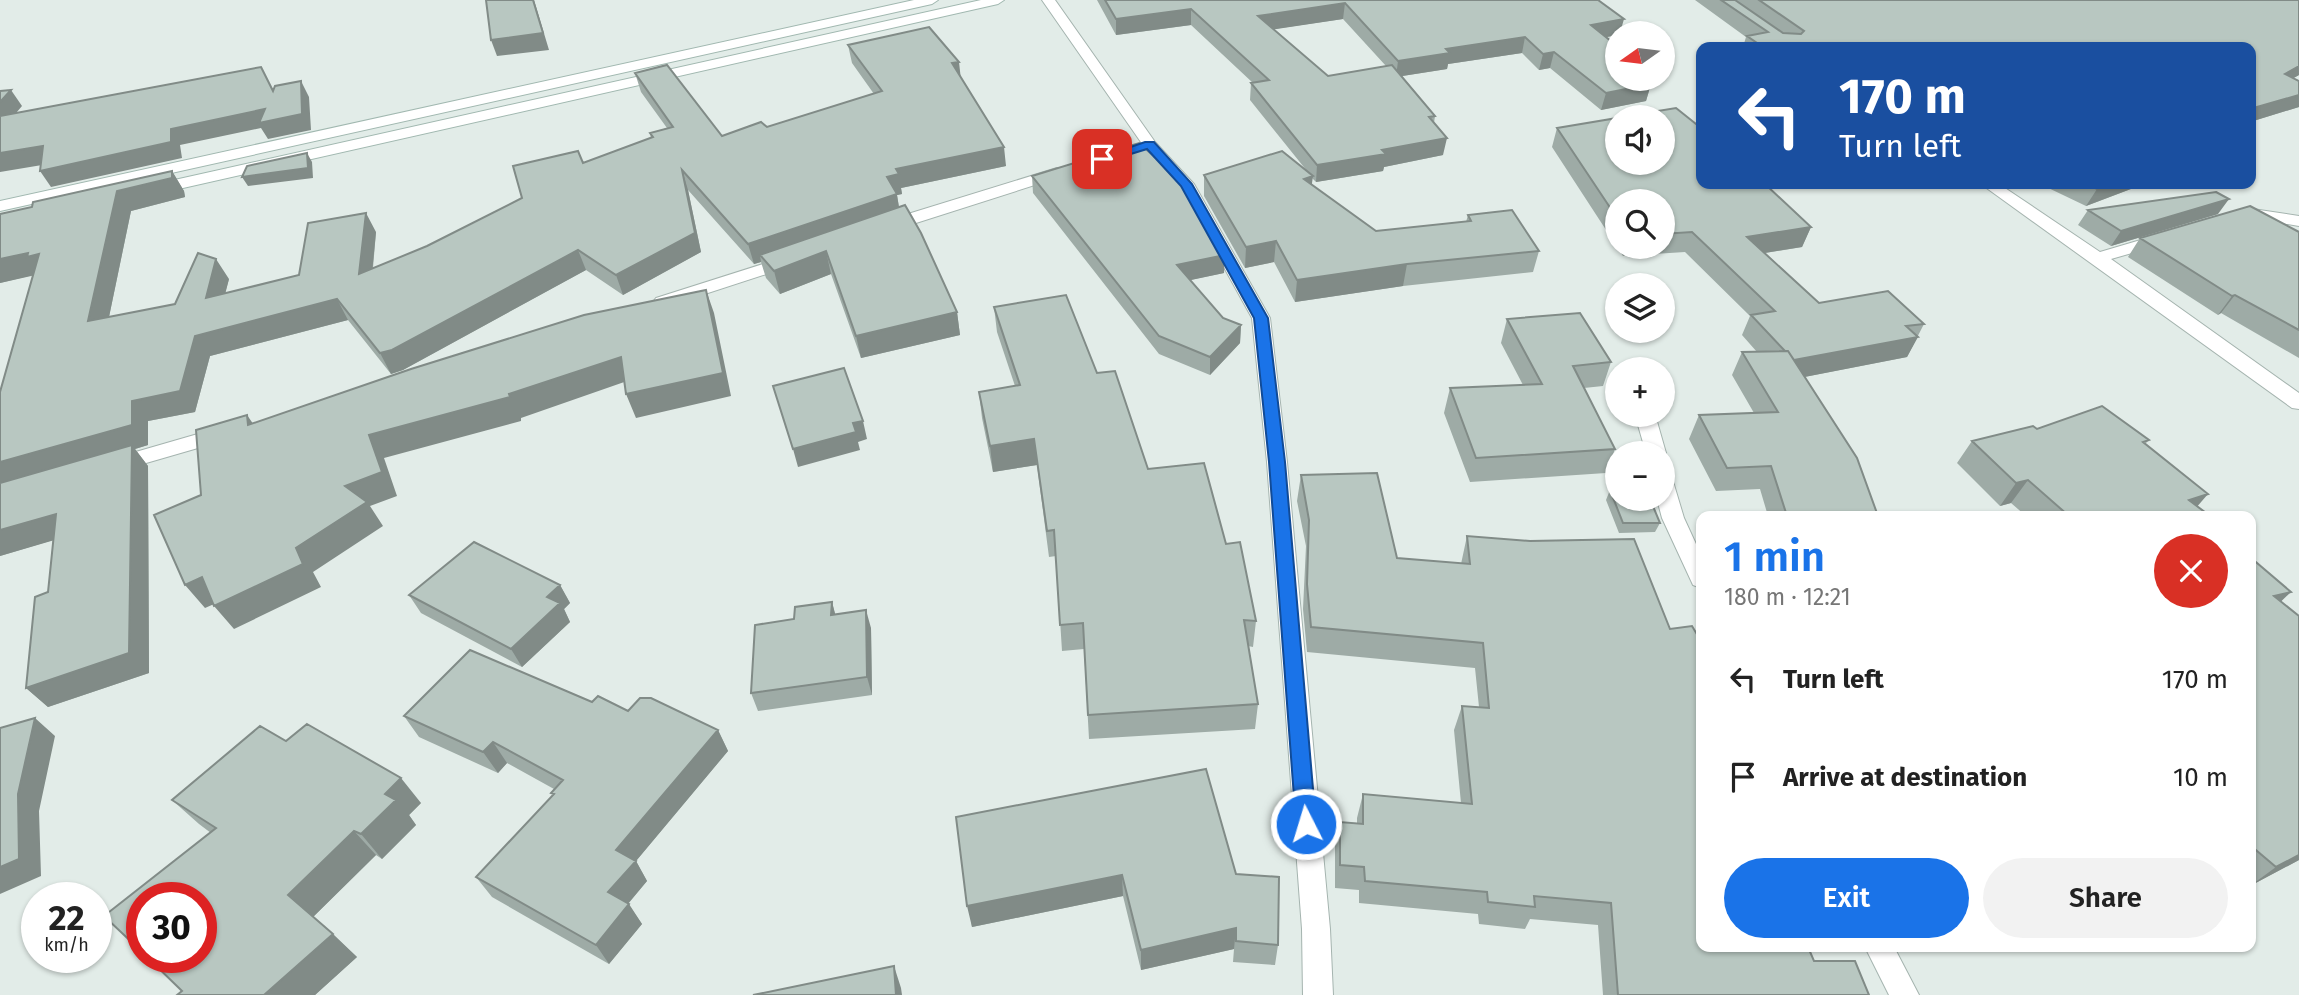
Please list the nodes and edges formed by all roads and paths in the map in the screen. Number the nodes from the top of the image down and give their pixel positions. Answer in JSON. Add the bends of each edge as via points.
{"nodes":[{"id":1,"x":932,"y":0,"type":"edge"},
{"id":2,"x":998,"y":0,"type":"edge"},
{"id":3,"x":1048,"y":0,"type":"edge"},
{"id":4,"x":1073,"y":168,"type":"edge"},
{"id":5,"x":1996,"y":189,"type":"edge"},
{"id":6,"x":132,"y":195,"type":"edge"},
{"id":7,"x":0,"y":206,"type":"edge"},
{"id":8,"x":2234,"y":217,"type":"edge"},
{"id":9,"x":2299,"y":221,"type":"edge"},
{"id":10,"x":868,"y":233,"type":"edge"},
{"id":11,"x":2172,"y":236,"type":"edge"},
{"id":12,"x":803,"y":256,"type":"edge"},
{"id":13,"x":2098,"y":258,"type":"junction"},
{"id":14,"x":645,"y":307,"type":"edge"},
{"id":15,"x":2299,"y":403,"type":"edge"},
{"id":16,"x":246,"y":427,"type":"edge"},
{"id":17,"x":103,"y":468,"type":"edge"},
{"id":18,"x":1671,"y":511,"type":"edge"},
{"id":19,"x":1696,"y":568,"type":"edge"},
{"id":20,"x":1882,"y":952,"type":"edge"},
{"id":21,"x":1318,"y":995,"type":"edge"},
{"id":22,"x":1904,"y":995,"type":"edge"}],
"edges":[{"from":1,"to":7,"type":"street"},
{"from":2,"to":6,"type":"street"},
{"from":3,"to":21,"type":"street","via":[[1143,147],[1186,184],[1261,318],[1277,462]]},
{"from":4,"to":10,"type":"street"},
{"from":5,"to":13,"type":"street"},
{"from":8,"to":9,"type":"street","via":[[2246,213]]},
{"from":11,"to":13,"type":"street"},
{"from":12,"to":14,"type":"street"},
{"from":13,"to":15,"type":"street"},
{"from":16,"to":17,"type":"street"},
{"from":18,"to":19,"type":"street"},
{"from":20,"to":22,"type":"street"}]}
